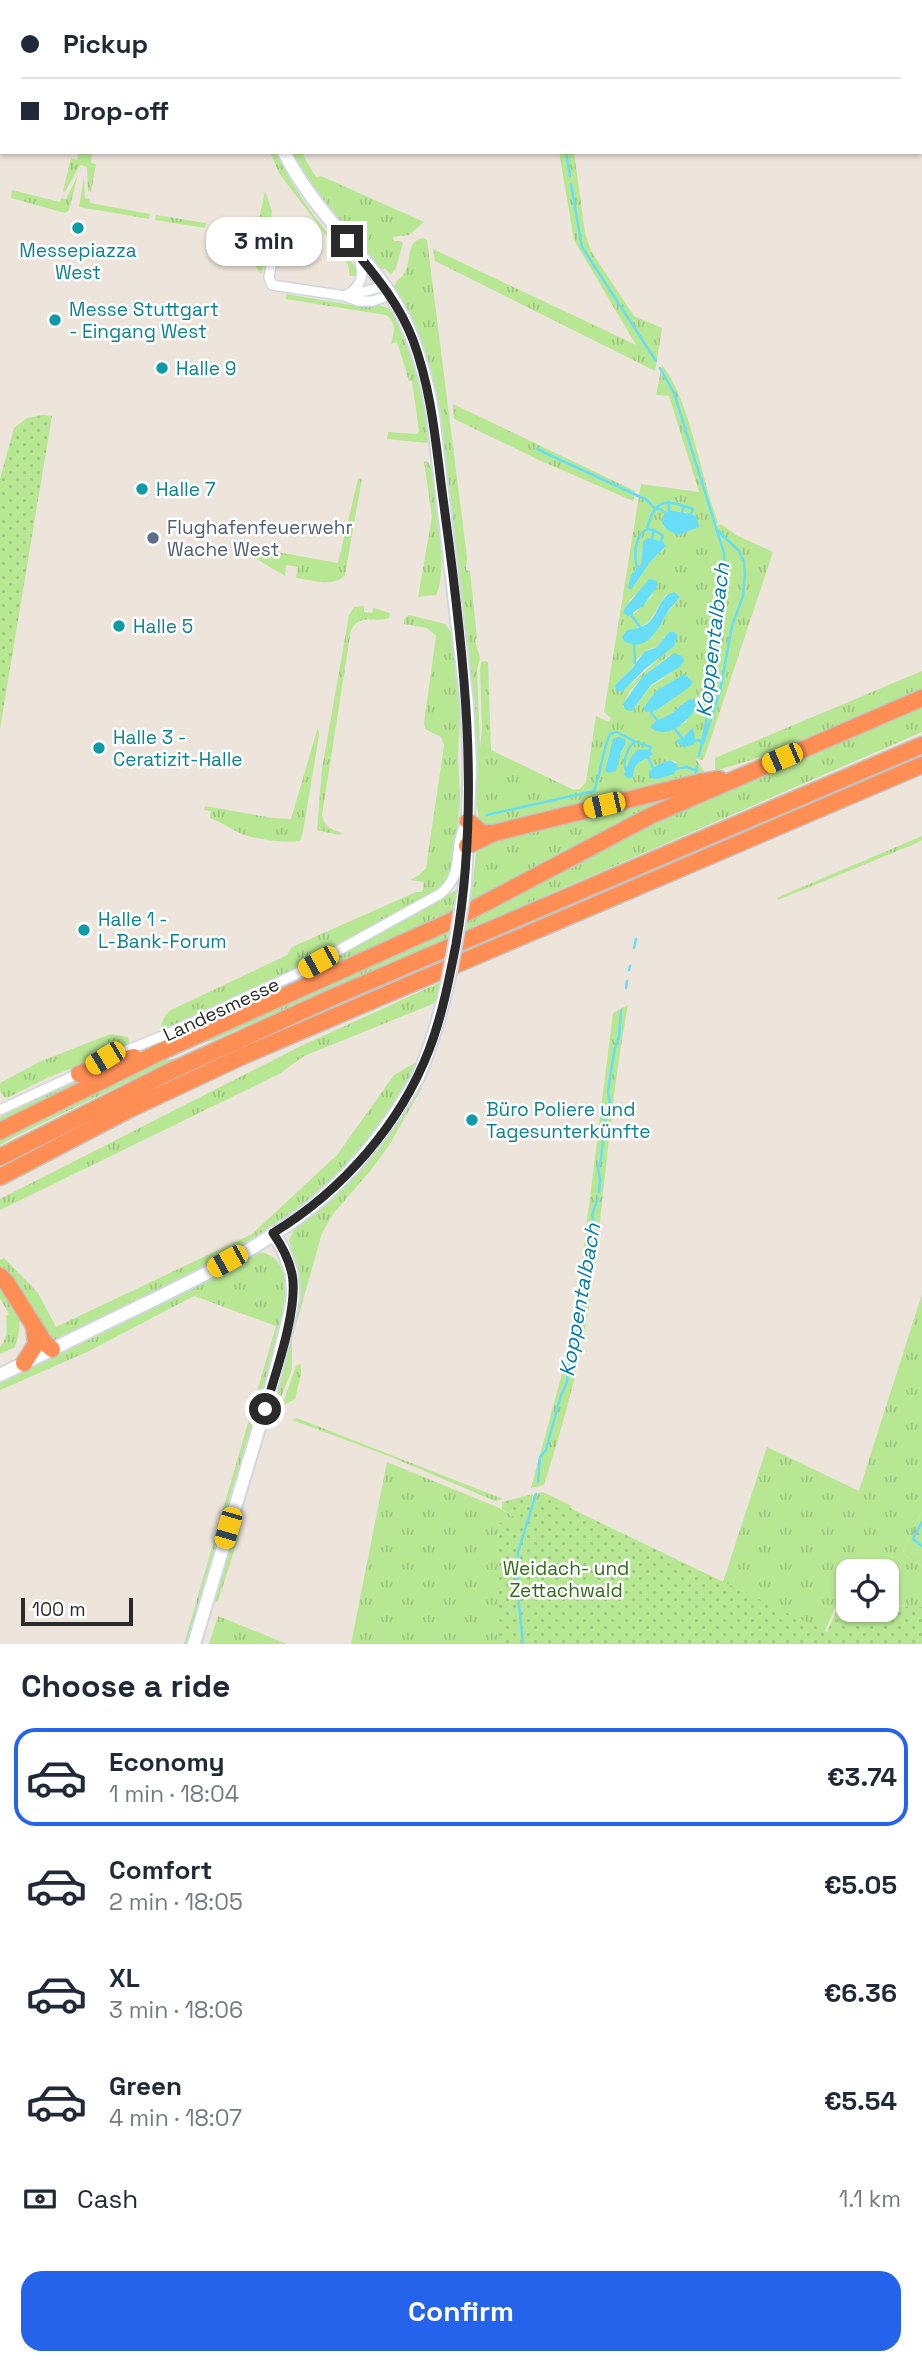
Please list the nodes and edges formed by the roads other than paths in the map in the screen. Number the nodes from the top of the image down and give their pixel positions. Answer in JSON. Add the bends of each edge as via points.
{"nodes":[{"id":1,"x":285,"y":154,"type":"edge"},
{"id":2,"x":274,"y":248,"type":"dead end"},
{"id":3,"x":359,"y":256,"type":"junction"},
{"id":4,"x":387,"y":290,"type":"junction"},
{"id":5,"x":345,"y":296,"type":"junction"},
{"id":6,"x":922,"y":698,"type":"edge"},
{"id":7,"x":922,"y":745,"type":"edge"},
{"id":8,"x":922,"y":765,"type":"edge"},
{"id":9,"x":739,"y":777,"type":"junction"},
{"id":10,"x":468,"y":821,"type":"junction"},
{"id":11,"x":494,"y":833,"type":"junction"},
{"id":12,"x":467,"y":846,"type":"junction"},
{"id":13,"x":160,"y":1052,"type":"junction"},
{"id":14,"x":79,"y":1074,"type":"junction"},
{"id":15,"x":0,"y":1110,"type":"edge"},
{"id":16,"x":0,"y":1131,"type":"edge"},
{"id":17,"x":0,"y":1157,"type":"edge"},
{"id":18,"x":0,"y":1177,"type":"edge"},
{"id":19,"x":273,"y":1233,"type":"junction"},
{"id":20,"x":0,"y":1276,"type":"edge"},
{"id":21,"x":33,"y":1324,"type":"junction"},
{"id":22,"x":52,"y":1349,"type":"junction"},
{"id":23,"x":24,"y":1363,"type":"junction"},
{"id":24,"x":0,"y":1375,"type":"edge"},
{"id":25,"x":194,"y":1644,"type":"edge"}],
"edges":[{"from":1,"to":3,"type":"main road","via":[[306,191]]},
{"from":2,"to":5,"type":"street","via":[[272,285]]},
{"from":3,"to":4,"type":"main road"},
{"from":3,"to":5,"type":"street","via":[[362,281]]},
{"from":4,"to":5,"type":"street"},
{"from":4,"to":10,"type":"main road","via":[[415,345],[433,416],[466,694]]},
{"from":6,"to":9,"type":"highway"},
{"from":7,"to":17,"type":"highway","via":[[320,1003]]},
{"from":8,"to":18,"type":"highway","via":[[256,1051],[130,1109]]},
{"from":9,"to":11,"type":"highway","via":[[700,782]]},
{"from":9,"to":13,"type":"highway","via":[[627,828],[449,922]]},
{"from":10,"to":11,"type":"highway","via":[[478,831]]},
{"from":10,"to":12,"type":"main road"},
{"from":10,"to":14,"type":"street","name":"Landesmesse","via":[[461,833],[457,870],[440,894],[294,975],[105,1058]]},
{"from":11,"to":12,"type":"highway"},
{"from":12,"to":19,"type":"main road","bridge":true,"via":[[465,884],[444,1002],[418,1077],[359,1162],[322,1199]]},
{"from":13,"to":14,"type":"highway"},
{"from":13,"to":16,"type":"highway"},
{"from":14,"to":15,"type":"street","name":"Landesmesse"},
{"from":19,"to":22,"type":"main road","via":[[187,1283]]},
{"from":19,"to":25,"type":"main road","via":[[292,1274],[290,1313]]},
{"from":20,"to":21,"type":"highway"},
{"from":21,"to":22,"type":"highway"},
{"from":21,"to":23,"type":"highway","via":[[36,1343]]},
{"from":22,"to":23,"type":"main road"},
{"from":23,"to":24,"type":"main road"}]}
